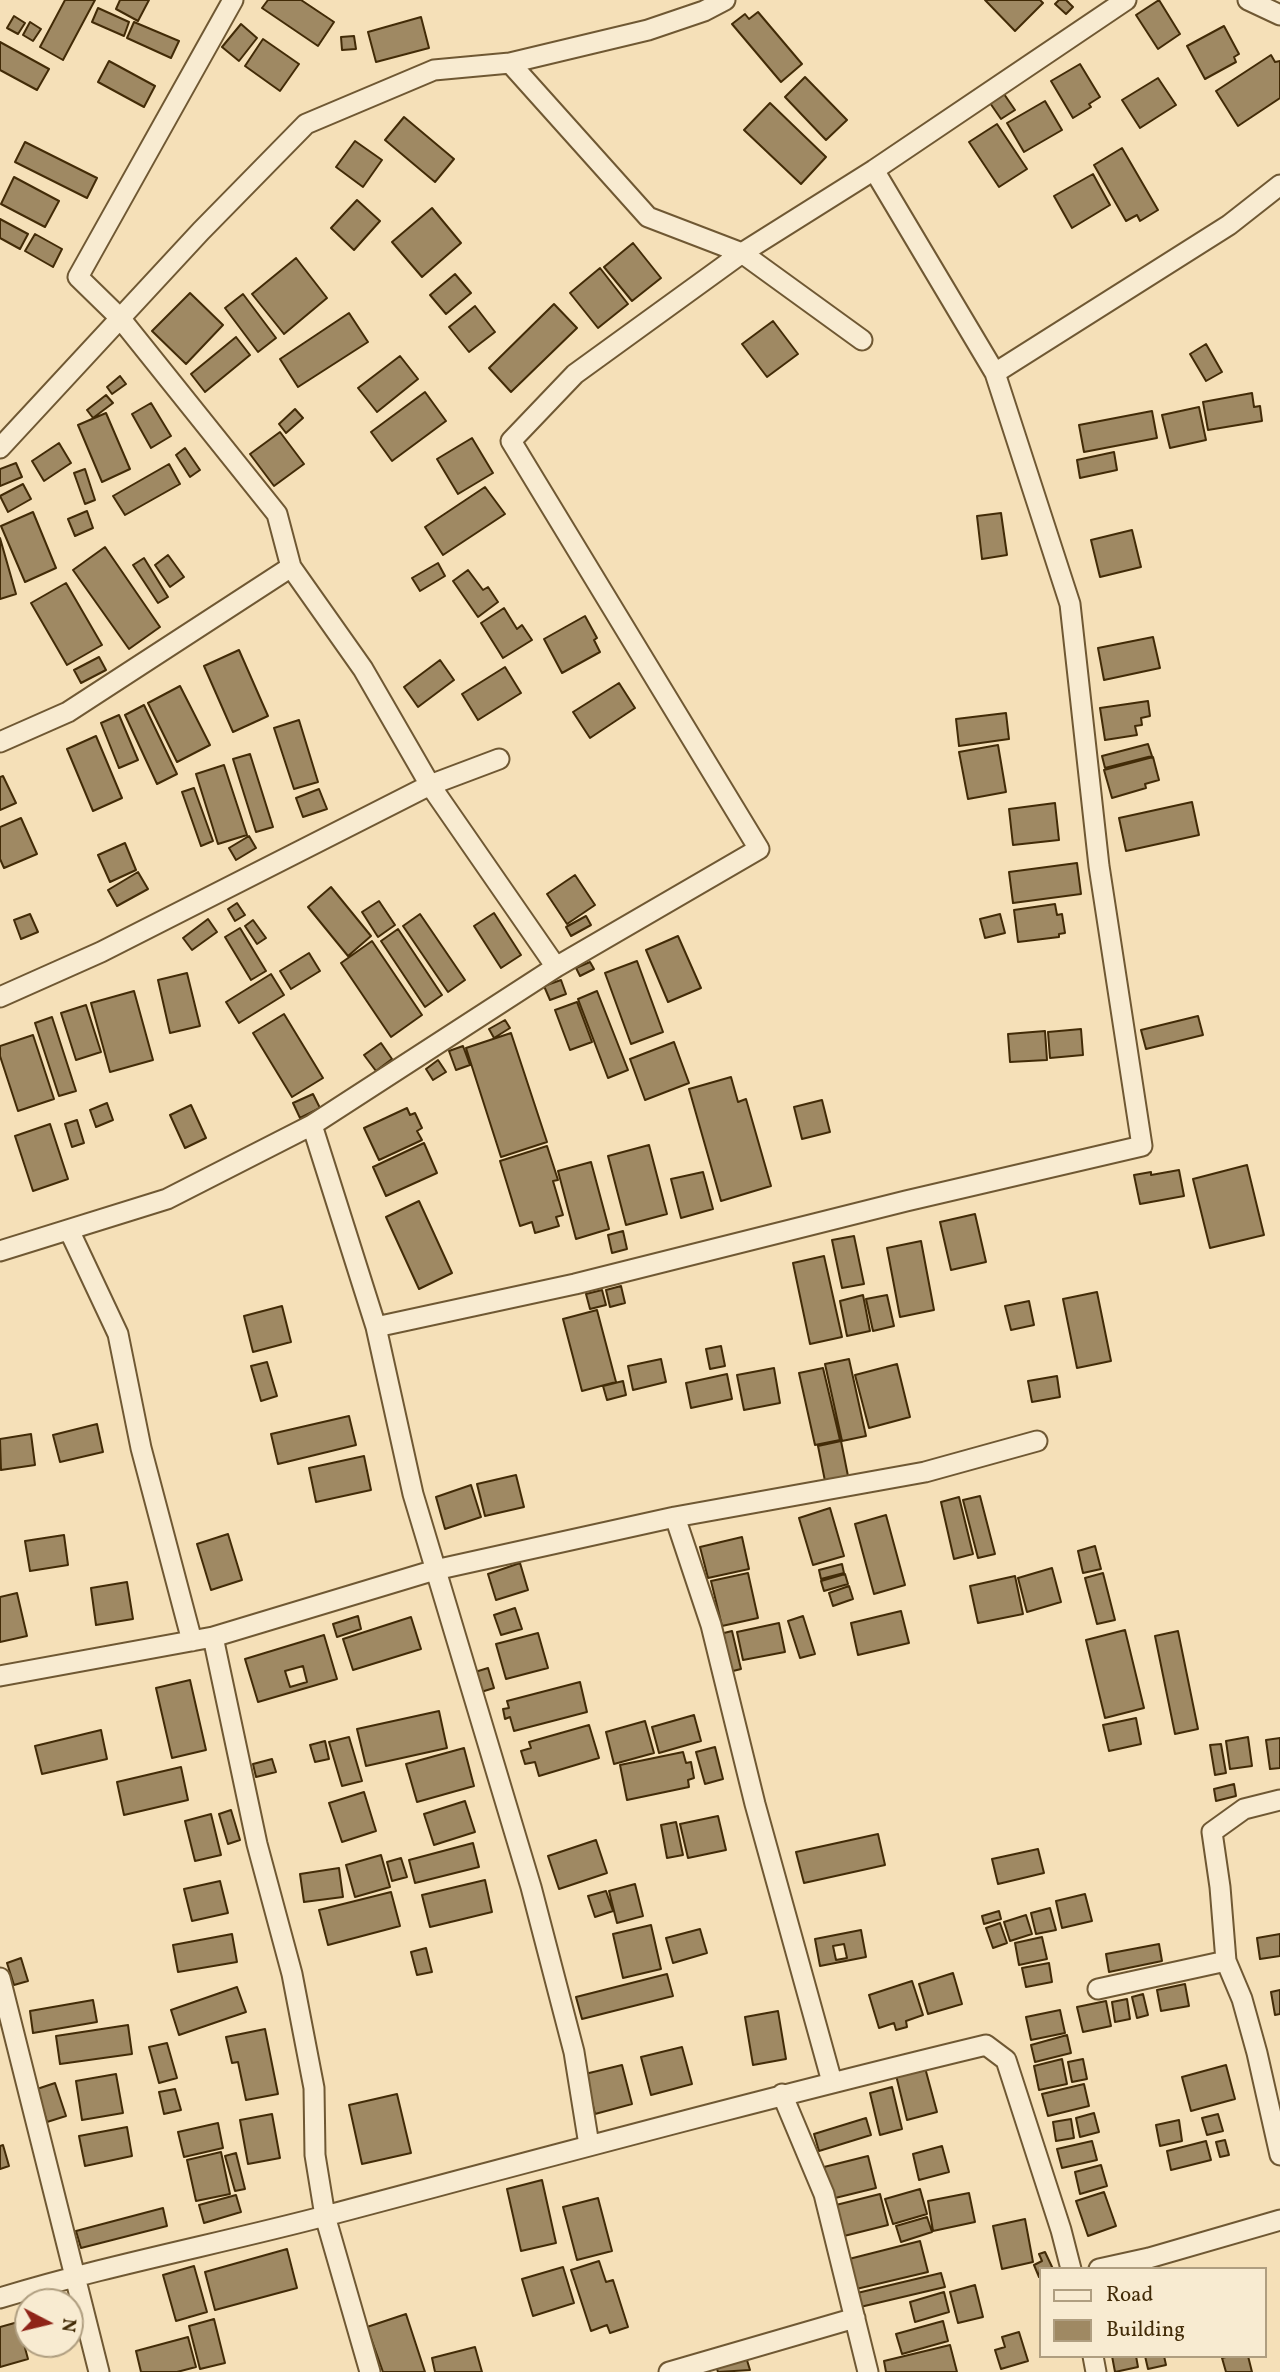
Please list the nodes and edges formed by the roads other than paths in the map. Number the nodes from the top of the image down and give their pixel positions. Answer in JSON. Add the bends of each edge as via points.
{"nodes":[{"id":1,"x":233,"y":0,"type":"edge"},
{"id":2,"x":725,"y":0,"type":"edge"},
{"id":3,"x":1126,"y":0,"type":"edge"},
{"id":4,"x":1248,"y":0,"type":"edge"},
{"id":5,"x":1280,"y":15,"type":"edge"},
{"id":6,"x":510,"y":63,"type":"junction"},
{"id":7,"x":874,"y":170,"type":"junction"},
{"id":8,"x":1280,"y":185,"type":"edge"},
{"id":9,"x":742,"y":253,"type":"junction"},
{"id":10,"x":120,"y":318,"type":"junction"},
{"id":11,"x":862,"y":340,"type":"dead end"},
{"id":12,"x":995,"y":373,"type":"junction"},
{"id":13,"x":0,"y":448,"type":"edge"},
{"id":14,"x":291,"y":567,"type":"junction"},
{"id":15,"x":0,"y":741,"type":"edge"},
{"id":16,"x":499,"y":758,"type":"dead end"},
{"id":17,"x":430,"y":785,"type":"junction"},
{"id":18,"x":556,"y":967,"type":"junction"},
{"id":19,"x":0,"y":997,"type":"edge"},
{"id":20,"x":312,"y":1125,"type":"junction"},
{"id":21,"x":69,"y":1230,"type":"junction"},
{"id":22,"x":0,"y":1251,"type":"edge"},
{"id":23,"x":376,"y":1327,"type":"junction"},
{"id":24,"x":1037,"y":1441,"type":"dead end"},
{"id":25,"x":675,"y":1517,"type":"junction"},
{"id":26,"x":436,"y":1570,"type":"junction"},
{"id":27,"x":213,"y":1637,"type":"junction"},
{"id":28,"x":192,"y":1641,"type":"junction"},
{"id":29,"x":0,"y":1676,"type":"edge"},
{"id":30,"x":1280,"y":1800,"type":"edge"},
{"id":31,"x":1226,"y":1961,"type":"junction"},
{"id":32,"x":0,"y":1978,"type":"edge"},
{"id":33,"x":1098,"y":1989,"type":"dead end"},
{"id":34,"x":832,"y":2082,"type":"junction"},
{"id":35,"x":782,"y":2094,"type":"junction"},
{"id":36,"x":589,"y":2145,"type":"junction"},
{"id":37,"x":1280,"y":2155,"type":"edge"},
{"id":38,"x":325,"y":2216,"type":"junction"},
{"id":39,"x":1280,"y":2220,"type":"edge"},
{"id":40,"x":1070,"y":2267,"type":"edge"},
{"id":41,"x":1108,"y":2267,"type":"edge"},
{"id":42,"x":75,"y":2275,"type":"junction"},
{"id":43,"x":0,"y":2298,"type":"edge"},
{"id":44,"x":855,"y":2318,"type":"junction"},
{"id":45,"x":99,"y":2372,"type":"edge"},
{"id":46,"x":370,"y":2372,"type":"edge"},
{"id":47,"x":669,"y":2372,"type":"edge"},
{"id":48,"x":868,"y":2372,"type":"edge"}],
"edges":[{"from":1,"to":10,"type":"street","via":[[78,277]]},
{"from":2,"to":6,"type":"street","via":[[648,30]]},
{"from":3,"to":7,"type":"street"},
{"from":4,"to":5,"type":"street"},
{"from":6,"to":9,"type":"street","via":[[648,217]]},
{"from":6,"to":10,"type":"street","via":[[434,70],[306,124]]},
{"from":7,"to":9,"type":"street"},
{"from":7,"to":12,"type":"street"},
{"from":8,"to":12,"type":"street","via":[[1229,225]]},
{"from":9,"to":11,"type":"street"},
{"from":9,"to":18,"type":"street","via":[[575,374],[510,441],[759,849]]},
{"from":10,"to":13,"type":"street"},
{"from":10,"to":14,"type":"street","via":[[277,514]]},
{"from":12,"to":23,"type":"street","via":[[1070,604],[1099,866],[1142,1146],[575,1284]]},
{"from":14,"to":15,"type":"street","via":[[68,712]]},
{"from":14,"to":17,"type":"street","via":[[363,669]]},
{"from":16,"to":17,"type":"street"},
{"from":17,"to":18,"type":"street"},
{"from":17,"to":19,"type":"street","via":[[102,952]]},
{"from":18,"to":20,"type":"street"},
{"from":20,"to":21,"type":"street","via":[[167,1199]]},
{"from":20,"to":23,"type":"street"},
{"from":21,"to":22,"type":"street"},
{"from":21,"to":28,"type":"street","via":[[118,1334],[141,1448]]},
{"from":23,"to":26,"type":"street","via":[[413,1494]]},
{"from":24,"to":25,"type":"street","via":[[925,1472]]},
{"from":25,"to":26,"type":"street"},
{"from":25,"to":34,"type":"street","via":[[710,1626]]},
{"from":26,"to":27,"type":"street"},
{"from":26,"to":36,"type":"street","via":[[531,1887],[574,2052]]},
{"from":27,"to":28,"type":"street"},
{"from":27,"to":38,"type":"street","via":[[257,1844],[292,1974],[314,2088],[315,2155]]},
{"from":28,"to":29,"type":"street"},
{"from":30,"to":31,"type":"street","via":[[1244,1809],[1212,1832]]},
{"from":31,"to":33,"type":"street"},
{"from":31,"to":37,"type":"street","via":[[1242,1999]]},
{"from":32,"to":42,"type":"street"},
{"from":34,"to":35,"type":"street"},
{"from":34,"to":40,"type":"street","via":[[986,2045],[1006,2060]]},
{"from":35,"to":36,"type":"street"},
{"from":35,"to":44,"type":"street","via":[[824,2194]]},
{"from":36,"to":38,"type":"street"},
{"from":38,"to":42,"type":"street"},
{"from":38,"to":46,"type":"street"},
{"from":39,"to":41,"type":"street"},
{"from":42,"to":43,"type":"street"},
{"from":42,"to":45,"type":"street"},
{"from":44,"to":47,"type":"street"},
{"from":44,"to":48,"type":"street"}]}
